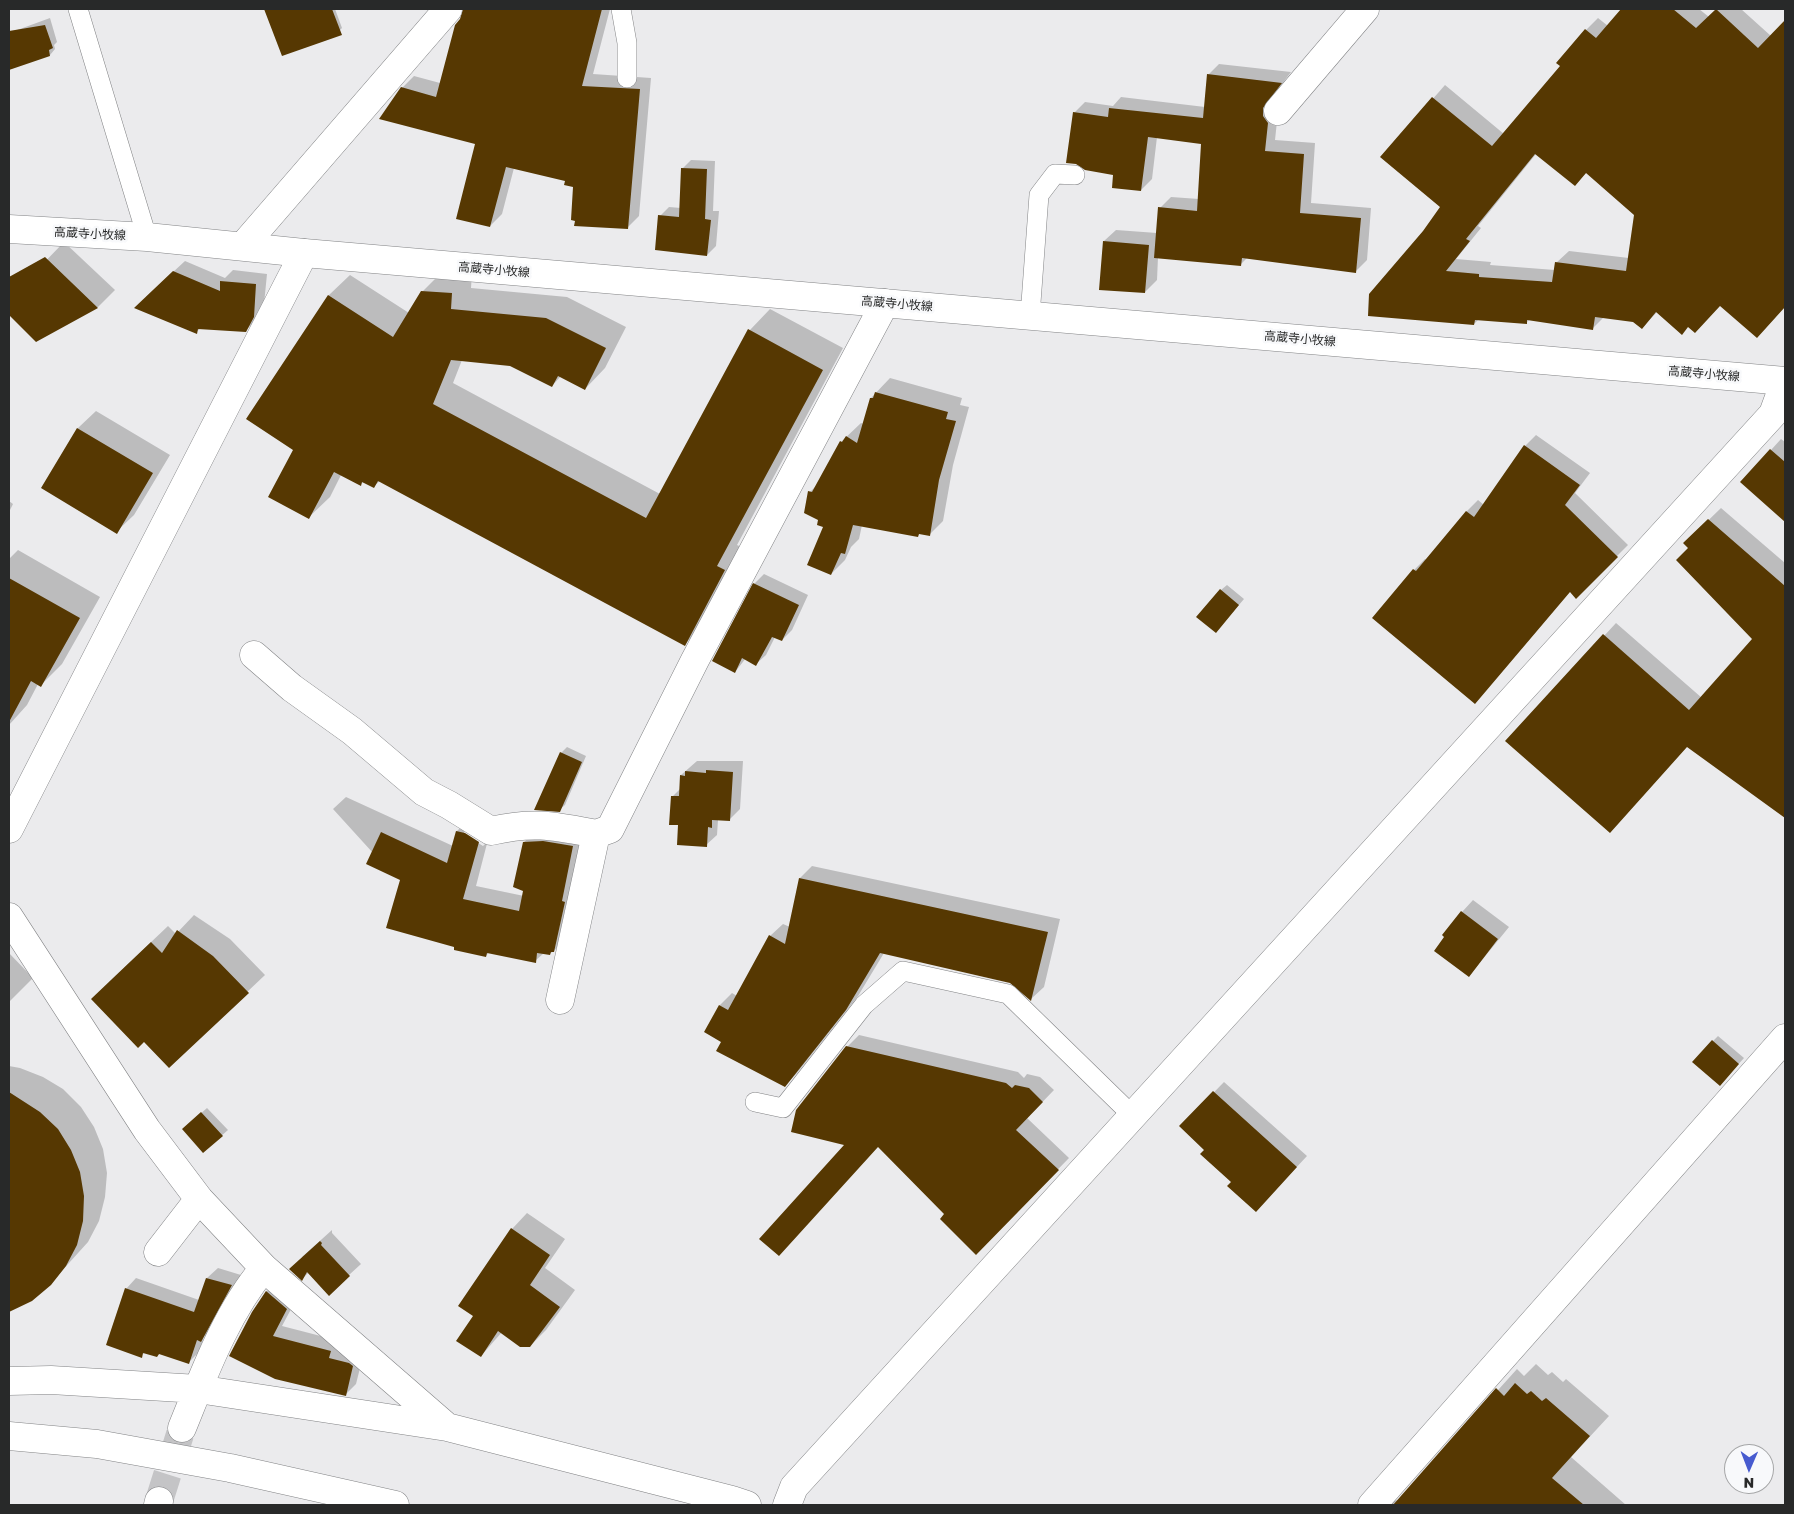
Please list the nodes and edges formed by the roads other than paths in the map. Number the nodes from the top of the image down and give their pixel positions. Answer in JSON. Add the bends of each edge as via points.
{"nodes":[{"id":1,"x":78,"y":9,"type":"edge"},
{"id":2,"x":448,"y":9,"type":"edge"},
{"id":3,"x":621,"y":9,"type":"edge"},
{"id":4,"x":1365,"y":9,"type":"edge"},
{"id":5,"x":626,"y":78,"type":"dead end"},
{"id":6,"x":1278,"y":111,"type":"dead end"},
{"id":7,"x":1075,"y":174,"type":"dead end"},
{"id":8,"x":9,"y":229,"type":"edge"},
{"id":9,"x":146,"y":237,"type":"junction"},
{"id":10,"x":243,"y":246,"type":"junction"},
{"id":11,"x":304,"y":253,"type":"junction"},
{"id":12,"x":885,"y":303,"type":"junction"},
{"id":13,"x":1030,"y":316,"type":"junction"},
{"id":14,"x":1785,"y":381,"type":"edge"},
{"id":15,"x":254,"y":655,"type":"dead end"},
{"id":16,"x":9,"y":830,"type":"edge"},
{"id":17,"x":596,"y":834,"type":"junction"},
{"id":18,"x":9,"y":917,"type":"edge"},
{"id":19,"x":560,"y":1000,"type":"dead end"},
{"id":20,"x":1785,"y":1038,"type":"edge"},
{"id":21,"x":755,"y":1102,"type":"dead end"},
{"id":22,"x":1133,"y":1116,"type":"junction"},
{"id":23,"x":199,"y":1199,"type":"junction"},
{"id":24,"x":158,"y":1252,"type":"dead end"},
{"id":25,"x":264,"y":1268,"type":"junction"},
{"id":26,"x":9,"y":1380,"type":"edge"},
{"id":27,"x":198,"y":1389,"type":"junction"},
{"id":28,"x":446,"y":1427,"type":"junction"},
{"id":29,"x":182,"y":1428,"type":"tunnel mouth"},
{"id":30,"x":9,"y":1436,"type":"edge"},
{"id":31,"x":394,"y":1505,"type":"edge"},
{"id":32,"x":747,"y":1505,"type":"edge"},
{"id":33,"x":787,"y":1505,"type":"edge"},
{"id":34,"x":1372,"y":1505,"type":"edge"}],
"edges":[{"from":1,"to":9,"type":"lane"},
{"from":2,"to":10,"type":"main road"},
{"from":3,"to":5,"type":"lane","via":[[627,43]]},
{"from":4,"to":6,"type":"main road"},
{"from":7,"to":13,"type":"lane","via":[[1055,174],[1039,196]]},
{"from":8,"to":9,"type":"main road","name":"高蔵寺小牧線"},
{"from":9,"to":10,"type":"main road","name":"高蔵寺小牧線"},
{"from":10,"to":11,"type":"main road","name":"高蔵寺小牧線"},
{"from":11,"to":12,"type":"main road","name":"高蔵寺小牧線"},
{"from":11,"to":16,"type":"main road"},
{"from":12,"to":13,"type":"main road","name":"高蔵寺小牧線"},
{"from":12,"to":17,"type":"main road","via":[[695,660],[610,829]]},
{"from":13,"to":14,"type":"main road","name":"高蔵寺小牧線"},
{"from":14,"to":22,"type":"main road","via":[[1774,414]]},
{"from":15,"to":17,"type":"main road","via":[[424,792],[491,832],[514,826],[546,824]]},
{"from":17,"to":19,"type":"main road"},
{"from":18,"to":23,"type":"main road","via":[[147,1130]]},
{"from":20,"to":34,"type":"main road"},
{"from":21,"to":22,"type":"lane","via":[[783,1108],[864,1005],[903,971],[1008,994]]},
{"from":22,"to":33,"type":"main road","via":[[794,1487]]},
{"from":23,"to":24,"type":"main road"},
{"from":23,"to":25,"type":"main road"},
{"from":25,"to":27,"type":"main road","via":[[250,1284],[211,1357]]},
{"from":25,"to":28,"type":"main road"},
{"from":26,"to":27,"type":"main road"},
{"from":27,"to":28,"type":"main road"},
{"from":27,"to":29,"type":"main road"},
{"from":28,"to":32,"type":"main road"},
{"from":30,"to":31,"type":"main road","via":[[106,1445],[230,1468]]}]}
